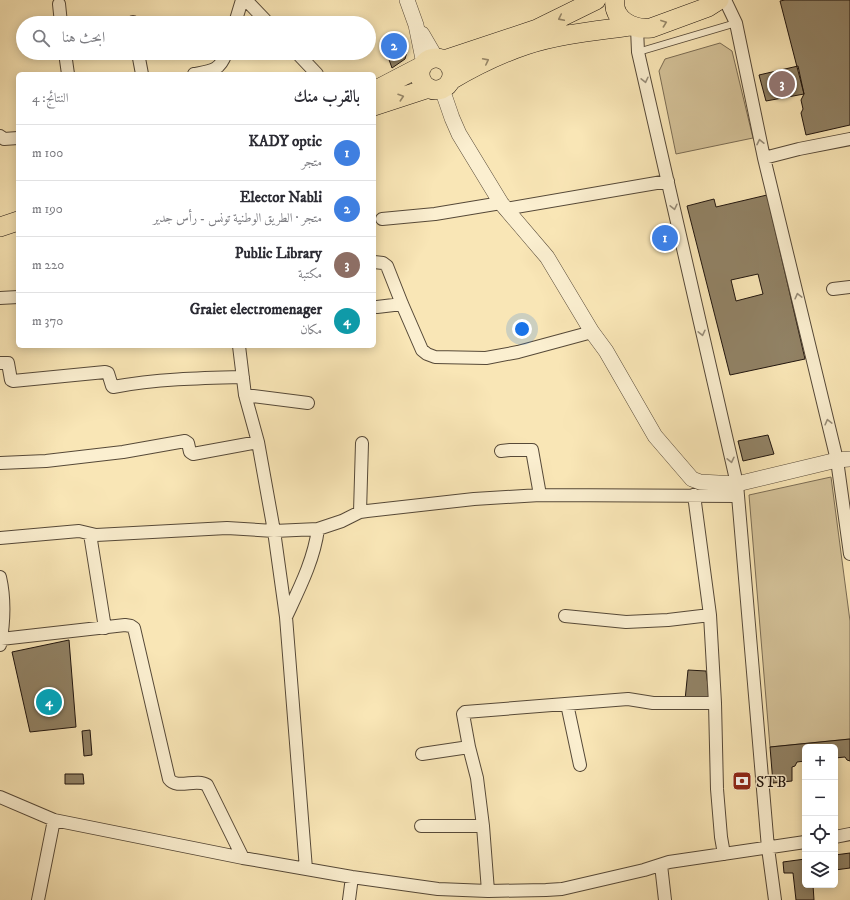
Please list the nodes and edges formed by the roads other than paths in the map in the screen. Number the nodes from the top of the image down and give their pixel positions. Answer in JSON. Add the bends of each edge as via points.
{"nodes":[{"id":1,"x":242,"y":0,"type":"edge"},
{"id":2,"x":246,"y":0,"type":"edge"},
{"id":3,"x":407,"y":0,"type":"edge"},
{"id":4,"x":596,"y":0,"type":"edge"},
{"id":5,"x":615,"y":0,"type":"edge"},
{"id":6,"x":719,"y":0,"type":"edge"},
{"id":7,"x":725,"y":0,"type":"edge"},
{"id":8,"x":59,"y":4,"type":"dead end"},
{"id":9,"x":60,"y":16,"type":"edge"},
{"id":10,"x":237,"y":16,"type":"edge"},
{"id":11,"x":261,"y":16,"type":"edge"},
{"id":12,"x":736,"y":23,"type":"junction"},
{"id":13,"x":634,"y":27,"type":"junction"},
{"id":14,"x":638,"y":52,"type":"junction"},
{"id":15,"x":66,"y":60,"type":"edge"},
{"id":16,"x":139,"y":60,"type":"edge"},
{"id":17,"x":223,"y":60,"type":"edge"},
{"id":18,"x":304,"y":60,"type":"edge"},
{"id":19,"x":431,"y":62,"type":"junction"},
{"id":20,"x":68,"y":72,"type":"edge"},
{"id":21,"x":142,"y":72,"type":"edge"},
{"id":22,"x":203,"y":72,"type":"edge"},
{"id":23,"x":315,"y":72,"type":"edge"},
{"id":24,"x":441,"y":86,"type":"junction"},
{"id":25,"x":376,"y":89,"type":"edge"},
{"id":26,"x":376,"y":105,"type":"edge"},
{"id":27,"x":0,"y":136,"type":"edge"},
{"id":28,"x":16,"y":138,"type":"edge"},
{"id":29,"x":850,"y":139,"type":"edge"},
{"id":30,"x":764,"y":158,"type":"junction"},
{"id":31,"x":668,"y":181,"type":"junction"},
{"id":32,"x":503,"y":206,"type":"junction"},
{"id":33,"x":382,"y":219,"type":"dead end"},
{"id":34,"x":16,"y":222,"type":"edge"},
{"id":35,"x":0,"y":227,"type":"edge"},
{"id":36,"x":16,"y":231,"type":"edge"},
{"id":37,"x":0,"y":237,"type":"edge"},
{"id":38,"x":376,"y":262,"type":"edge"},
{"id":39,"x":850,"y":287,"type":"edge"},
{"id":40,"x":833,"y":289,"type":"dead end"},
{"id":41,"x":16,"y":297,"type":"edge"},
{"id":42,"x":0,"y":298,"type":"edge"},
{"id":43,"x":402,"y":304,"type":"junction"},
{"id":44,"x":377,"y":307,"type":"dead end"},
{"id":45,"x":592,"y":332,"type":"junction"},
{"id":46,"x":239,"y":348,"type":"edge"},
{"id":47,"x":0,"y":363,"type":"edge"},
{"id":48,"x":243,"y":377,"type":"junction"},
{"id":49,"x":245,"y":395,"type":"junction"},
{"id":50,"x":308,"y":403,"type":"dead end"},
{"id":51,"x":258,"y":442,"type":"junction"},
{"id":52,"x":362,"y":443,"type":"dead end"},
{"id":53,"x":501,"y":451,"type":"dead end"},
{"id":54,"x":844,"y":460,"type":"edge"},
{"id":55,"x":0,"y":463,"type":"edge"},
{"id":56,"x":737,"y":490,"type":"junction"},
{"id":57,"x":540,"y":495,"type":"junction"},
{"id":58,"x":694,"y":495,"type":"junction"},
{"id":59,"x":360,"y":512,"type":"junction"},
{"id":60,"x":318,"y":529,"type":"junction"},
{"id":61,"x":274,"y":531,"type":"junction"},
{"id":62,"x":90,"y":534,"type":"junction"},
{"id":63,"x":0,"y":538,"type":"edge"},
{"id":64,"x":850,"y":554,"type":"edge"},
{"id":65,"x":0,"y":577,"type":"edge"},
{"id":66,"x":710,"y":615,"type":"junction"},
{"id":67,"x":565,"y":616,"type":"dead end"},
{"id":68,"x":286,"y":617,"type":"junction"},
{"id":69,"x":105,"y":628,"type":"junction"},
{"id":70,"x":1,"y":642,"type":"edge"},
{"id":71,"x":715,"y":703,"type":"junction"},
{"id":72,"x":567,"y":704,"type":"junction"},
{"id":73,"x":469,"y":747,"type":"junction"},
{"id":74,"x":422,"y":754,"type":"dead end"},
{"id":75,"x":580,"y":765,"type":"dead end"},
{"id":76,"x":0,"y":797,"type":"edge"},
{"id":77,"x":54,"y":820,"type":"junction"},
{"id":78,"x":421,"y":826,"type":"dead end"},
{"id":79,"x":483,"y":826,"type":"junction"},
{"id":80,"x":850,"y":834,"type":"edge"},
{"id":81,"x":838,"y":836,"type":"edge"},
{"id":82,"x":802,"y":842,"type":"edge"},
{"id":83,"x":768,"y":848,"type":"junction"},
{"id":84,"x":724,"y":854,"type":"junction"},
{"id":85,"x":243,"y":858,"type":"junction"},
{"id":86,"x":661,"y":865,"type":"junction"},
{"id":87,"x":306,"y":869,"type":"junction"},
{"id":88,"x":352,"y":877,"type":"junction"},
{"id":89,"x":438,"y":894,"type":"edge"},
{"id":90,"x":485,"y":894,"type":"edge"},
{"id":91,"x":38,"y":900,"type":"edge"},
{"id":92,"x":349,"y":900,"type":"edge"},
{"id":93,"x":665,"y":900,"type":"edge"},
{"id":94,"x":775,"y":900,"type":"edge"}],
"edges":[{"from":1,"to":10,"type":"street"},
{"from":2,"to":11,"type":"street"},
{"from":3,"to":19,"type":"street"},
{"from":4,"to":19,"type":"main road","one_way":true,"via":[[537,29]]},
{"from":5,"to":13,"type":"main road","via":[[620,18]]},
{"from":13,"to":6,"type":"main road","one_way":true,"via":[[651,28],[708,7]]},
{"from":7,"to":12,"type":"street"},
{"from":8,"to":9,"type":"street"},
{"from":12,"to":14,"type":"lane"},
{"from":30,"to":12,"type":"street","one_way":true},
{"from":13,"to":14,"type":"street"},
{"from":24,"to":13,"type":"main road","one_way":true,"via":[[486,61],[525,45],[567,35]]},
{"from":14,"to":31,"type":"street","one_way":true},
{"from":15,"to":20,"type":"street"},
{"from":16,"to":21,"type":"street"},
{"from":17,"to":22,"type":"street","via":[[216,69]]},
{"from":18,"to":23,"type":"street"},
{"from":19,"to":24,"type":"main road","via":[[421,71],[422,81]]},
{"from":19,"to":24,"type":"main road","via":[[450,66],[452,75]]},
{"from":19,"to":25,"type":"main road"},
{"from":26,"to":24,"type":"main road","one_way":true},
{"from":24,"to":32,"type":"street","via":[[460,134]]},
{"from":27,"to":28,"type":"street","via":[[4,139]]},
{"from":29,"to":30,"type":"street"},
{"from":54,"to":30,"type":"street","one_way":true},
{"from":31,"to":32,"type":"street"},
{"from":31,"to":56,"type":"street","one_way":true},
{"from":32,"to":33,"type":"street"},
{"from":32,"to":45,"type":"street","via":[[546,257]]},
{"from":34,"to":35,"type":"main road"},
{"from":36,"to":37,"type":"main road"},
{"from":38,"to":43,"type":"street","via":[[387,266]]},
{"from":39,"to":40,"type":"street"},
{"from":41,"to":42,"type":"street"},
{"from":43,"to":44,"type":"street"},
{"from":43,"to":45,"type":"street","via":[[422,350],[435,358],[486,358]]},
{"from":45,"to":56,"type":"street","via":[[656,436],[692,479]]},
{"from":46,"to":48,"type":"street"},
{"from":47,"to":48,"type":"street","via":[[8,363],[12,381],[105,372],[108,373],[113,387],[141,382]]},
{"from":48,"to":49,"type":"street"},
{"from":49,"to":50,"type":"street"},
{"from":49,"to":51,"type":"street"},
{"from":51,"to":55,"type":"street","via":[[193,454],[186,441],[123,452],[46,461]]},
{"from":51,"to":61,"type":"street"},
{"from":52,"to":59,"type":"street"},
{"from":53,"to":57,"type":"street","via":[[532,450]]},
{"from":54,"to":56,"type":"street"},
{"from":54,"to":64,"type":"street"},
{"from":56,"to":58,"type":"street"},
{"from":56,"to":83,"type":"street"},
{"from":57,"to":58,"type":"street"},
{"from":57,"to":59,"type":"street","via":[[474,499]]},
{"from":58,"to":66,"type":"street"},
{"from":59,"to":60,"type":"street"},
{"from":60,"to":61,"type":"street"},
{"from":60,"to":68,"type":"street","via":[[302,582]]},
{"from":61,"to":62,"type":"street","via":[[227,528]]},
{"from":61,"to":68,"type":"street"},
{"from":62,"to":63,"type":"street","via":[[79,531]]},
{"from":62,"to":69,"type":"street"},
{"from":65,"to":70,"type":"street","via":[[3,592]]},
{"from":66,"to":67,"type":"street","via":[[626,622]]},
{"from":66,"to":71,"type":"street"},
{"from":68,"to":87,"type":"street"},
{"from":69,"to":70,"type":"street"},
{"from":69,"to":85,"type":"street","via":[[125,625],[134,628],[169,779],[174,783],[207,785]]},
{"from":71,"to":72,"type":"street","via":[[652,703],[628,699]]},
{"from":71,"to":84,"type":"street","via":[[717,789],[720,837]]},
{"from":72,"to":73,"type":"street","via":[[464,712]]},
{"from":72,"to":75,"type":"street"},
{"from":73,"to":74,"type":"street"},
{"from":73,"to":79,"type":"street","via":[[478,778]]},
{"from":76,"to":77,"type":"street"},
{"from":77,"to":85,"type":"street"},
{"from":77,"to":91,"type":"street"},
{"from":78,"to":79,"type":"street"},
{"from":79,"to":90,"type":"street"},
{"from":80,"to":81,"type":"street"},
{"from":82,"to":83,"type":"street"},
{"from":83,"to":84,"type":"street"},
{"from":83,"to":94,"type":"street"},
{"from":84,"to":86,"type":"street"},
{"from":85,"to":87,"type":"street"},
{"from":86,"to":90,"type":"street","via":[[562,889]]},
{"from":86,"to":93,"type":"street"},
{"from":87,"to":88,"type":"street"},
{"from":88,"to":89,"type":"street"},
{"from":88,"to":92,"type":"street"},
{"from":89,"to":90,"type":"street"}]}
